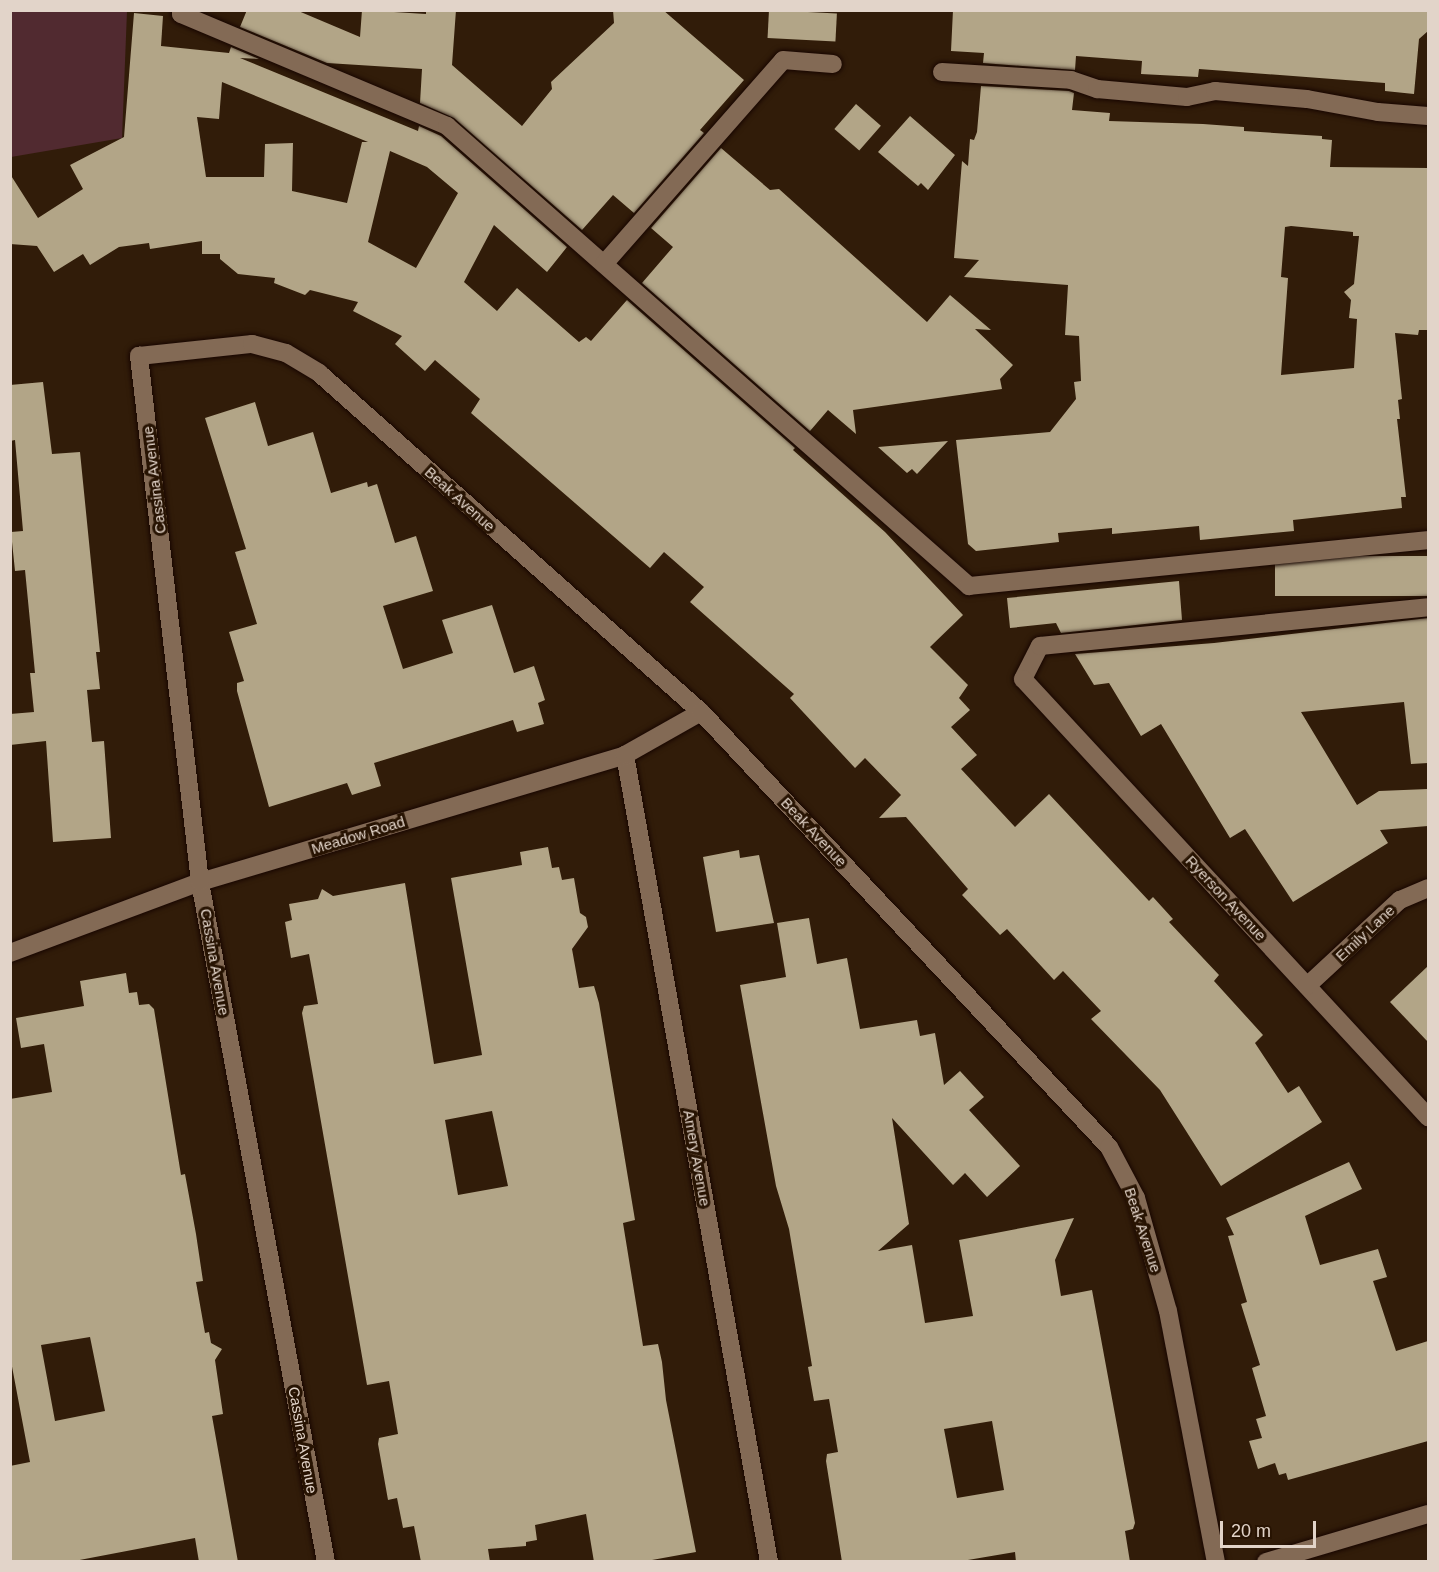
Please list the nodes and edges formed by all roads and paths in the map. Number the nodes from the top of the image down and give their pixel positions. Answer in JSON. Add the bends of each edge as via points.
{"nodes":[{"id":1,"x":181,"y":12,"type":"edge"},
{"id":2,"x":833,"y":64,"type":"dead end"},
{"id":3,"x":942,"y":72,"type":"dead end"},
{"id":4,"x":1428,"y":116,"type":"edge"},
{"id":5,"x":604,"y":264,"type":"junction"},
{"id":6,"x":140,"y":356,"type":"joint"},
{"id":7,"x":1428,"y":540,"type":"edge"},
{"id":8,"x":1428,"y":607,"type":"edge"},
{"id":9,"x":701,"y":712,"type":"junction"},
{"id":10,"x":625,"y":755,"type":"junction"},
{"id":11,"x":200,"y":882,"type":"junction"},
{"id":12,"x":1428,"y":888,"type":"edge"},
{"id":13,"x":10,"y":953,"type":"edge"},
{"id":14,"x":1307,"y":986,"type":"junction"},
{"id":15,"x":1428,"y":1117,"type":"edge"},
{"id":16,"x":1428,"y":1514,"type":"edge"},
{"id":17,"x":326,"y":1562,"type":"edge"},
{"id":18,"x":769,"y":1562,"type":"edge"},
{"id":19,"x":1216,"y":1562,"type":"edge"},
{"id":20,"x":1266,"y":1562,"type":"edge"}],
"edges":[{"from":1,"to":5,"type":"street","via":[[447,126]]},
{"from":2,"to":5,"type":"street","via":[[783,60]]},
{"from":3,"to":4,"type":"street","via":[[1071,80],[1097,89],[1187,97],[1215,92],[1307,99]]},
{"from":5,"to":7,"type":"street","via":[[969,586]]},
{"from":6,"to":9,"type":"street","name":"Beak Avenue","via":[[252,344],[286,353],[319,374]]},
{"from":6,"to":11,"type":"street","name":"Cassina Avenue"},
{"from":8,"to":14,"type":"street","name":"Ryerson Avenue","via":[[1040,646],[1023,678]]},
{"from":9,"to":10,"type":"street","name":"Meadow Road"},
{"from":9,"to":19,"type":"street","name":"Beak Avenue","via":[[1109,1147],[1136,1198],[1165,1301]]},
{"from":10,"to":11,"type":"street","name":"Meadow Road"},
{"from":10,"to":18,"type":"street","name":"Amery Avenue"},
{"from":11,"to":13,"type":"street","name":"Meadow Road"},
{"from":11,"to":17,"type":"street","name":"Cassina Avenue"},
{"from":12,"to":14,"type":"street","name":"Emily Lane","via":[[1400,900]]},
{"from":14,"to":15,"type":"street","name":"Ryerson Avenue"},
{"from":16,"to":20,"type":"street"}]}
